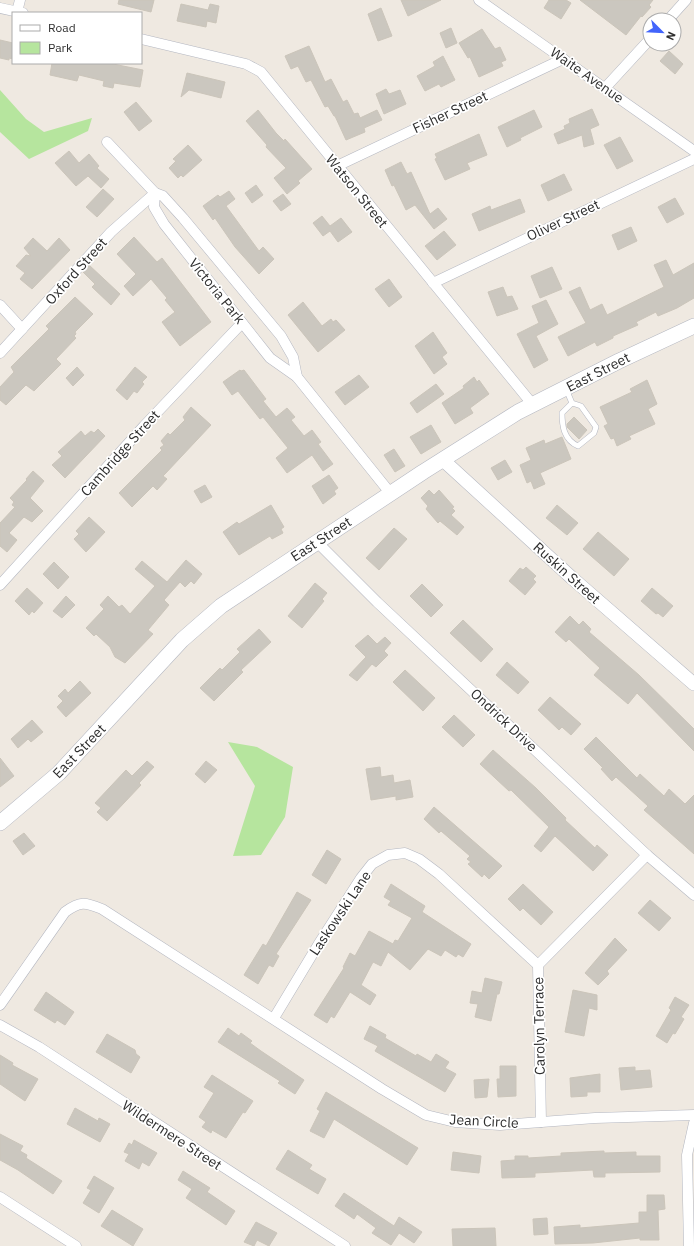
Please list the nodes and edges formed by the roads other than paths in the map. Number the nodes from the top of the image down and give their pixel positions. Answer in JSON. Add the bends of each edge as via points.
{"nodes":[{"id":1,"x":20,"y":0,"type":"edge"},
{"id":2,"x":479,"y":0,"type":"edge"},
{"id":3,"x":686,"y":0,"type":"edge"},
{"id":4,"x":0,"y":8,"type":"edge"},
{"id":5,"x":20,"y":12,"type":"edge"},
{"id":6,"x":675,"y":12,"type":"edge"},
{"id":7,"x":142,"y":39,"type":"edge"},
{"id":8,"x":642,"y":48,"type":"edge"},
{"id":9,"x":563,"y":58,"type":"junction"},
{"id":10,"x":605,"y":88,"type":"junction"},
{"id":11,"x":107,"y":142,"type":"dead end"},
{"id":12,"x":694,"y":151,"type":"edge"},
{"id":13,"x":694,"y":159,"type":"edge"},
{"id":14,"x":337,"y":166,"type":"junction"},
{"id":15,"x":155,"y":193,"type":"junction"},
{"id":16,"x":432,"y":283,"type":"junction"},
{"id":17,"x":0,"y":305,"type":"edge"},
{"id":18,"x":242,"y":323,"type":"junction"},
{"id":19,"x":694,"y":326,"type":"edge"},
{"id":20,"x":22,"y":329,"type":"junction"},
{"id":21,"x":0,"y":353,"type":"edge"},
{"id":22,"x":297,"y":377,"type":"junction"},
{"id":23,"x":566,"y":388,"type":"junction"},
{"id":24,"x":572,"y":403,"type":"junction"},
{"id":25,"x":533,"y":405,"type":"junction"},
{"id":26,"x":443,"y":460,"type":"junction"},
{"id":27,"x":390,"y":494,"type":"junction"},
{"id":28,"x":317,"y":542,"type":"junction"},
{"id":29,"x":0,"y":585,"type":"edge"},
{"id":30,"x":694,"y":684,"type":"edge"},
{"id":31,"x":0,"y":823,"type":"edge"},
{"id":32,"x":647,"y":855,"type":"junction"},
{"id":33,"x":694,"y":895,"type":"edge"},
{"id":34,"x":538,"y":965,"type":"junction"},
{"id":35,"x":0,"y":1005,"type":"edge"},
{"id":36,"x":274,"y":1018,"type":"junction"},
{"id":37,"x":0,"y":1025,"type":"edge"},
{"id":38,"x":694,"y":1115,"type":"edge"},
{"id":39,"x":541,"y":1122,"type":"junction"},
{"id":40,"x":694,"y":1123,"type":"edge"},
{"id":41,"x":0,"y":1197,"type":"edge"},
{"id":42,"x":76,"y":1246,"type":"edge"},
{"id":43,"x":345,"y":1246,"type":"edge"},
{"id":44,"x":689,"y":1246,"type":"edge"}],
"edges":[{"from":1,"to":5,"type":"street"},
{"from":2,"to":9,"type":"street","name":"Waite Avenue"},
{"from":3,"to":6,"type":"street"},
{"from":4,"to":5,"type":"street"},
{"from":7,"to":14,"type":"street","name":"Watson Street","via":[[246,64],[261,72]]},
{"from":8,"to":10,"type":"street"},
{"from":9,"to":10,"type":"street","name":"Waite Avenue"},
{"from":9,"to":14,"type":"street","name":"Fisher Street"},
{"from":10,"to":12,"type":"street","name":"Waite Avenue"},
{"from":11,"to":15,"type":"street","name":"Victoria Park"},
{"from":13,"to":16,"type":"street","name":"Oliver Street"},
{"from":14,"to":16,"type":"street","name":"Watson Street"},
{"from":15,"to":18,"type":"street","name":"Victoria Park","via":[[154,207],[164,224]]},
{"from":15,"to":20,"type":"street","name":"Oxford Street","via":[[111,232]]},
{"from":15,"to":22,"type":"street","name":"Victoria Park","via":[[163,196],[183,218],[281,336],[293,357]]},
{"from":16,"to":25,"type":"street","name":"Watson Street"},
{"from":17,"to":20,"type":"street"},
{"from":18,"to":22,"type":"street","name":"Victoria Park","via":[[270,358]]},
{"from":18,"to":29,"type":"street","name":"Cambridge Street","via":[[144,426]]},
{"from":19,"to":23,"type":"main road","name":"East Street"},
{"from":20,"to":21,"type":"street","name":"Oxford Street"},
{"from":22,"to":27,"type":"street","name":"Victoria Park"},
{"from":23,"to":24,"type":"lane"},
{"from":23,"to":25,"type":"main road","name":"East Street"},
{"from":24,"to":24,"type":"lane","via":[[581,406],[596,427],[594,433],[578,446],[572,443],[562,427],[562,413]]},
{"from":25,"to":26,"type":"main road","name":"East Street"},
{"from":26,"to":27,"type":"main road","name":"East Street"},
{"from":26,"to":30,"type":"street","name":"Ruskin Street","via":[[572,578]]},
{"from":27,"to":28,"type":"main road","name":"East Street"},
{"from":28,"to":31,"type":"main road","name":"East Street","via":[[221,606],[193,630],[59,773]]},
{"from":28,"to":32,"type":"street","name":"Ondrick Drive","via":[[377,602]]},
{"from":32,"to":33,"type":"street","name":"Ondrick Drive"},
{"from":32,"to":34,"type":"street","name":"Carolyn Terrace"},
{"from":34,"to":36,"type":"street","name":"Laskowski Lane","via":[[439,874],[419,859],[405,853],[388,855],[372,864],[361,878]]},
{"from":34,"to":39,"type":"street","name":"Carolyn Terrace"},
{"from":35,"to":36,"type":"street","name":"Jean Circle","via":[[65,912],[77,903],[102,909]]},
{"from":36,"to":39,"type":"street","name":"Jean Circle","via":[[426,1115],[455,1122],[500,1125]]},
{"from":37,"to":43,"type":"street","name":"Wildermere Street","via":[[39,1047]]},
{"from":38,"to":39,"type":"street","name":"Jean Circle"},
{"from":40,"to":44,"type":"street","via":[[687,1155]]},
{"from":41,"to":42,"type":"street"}]}
